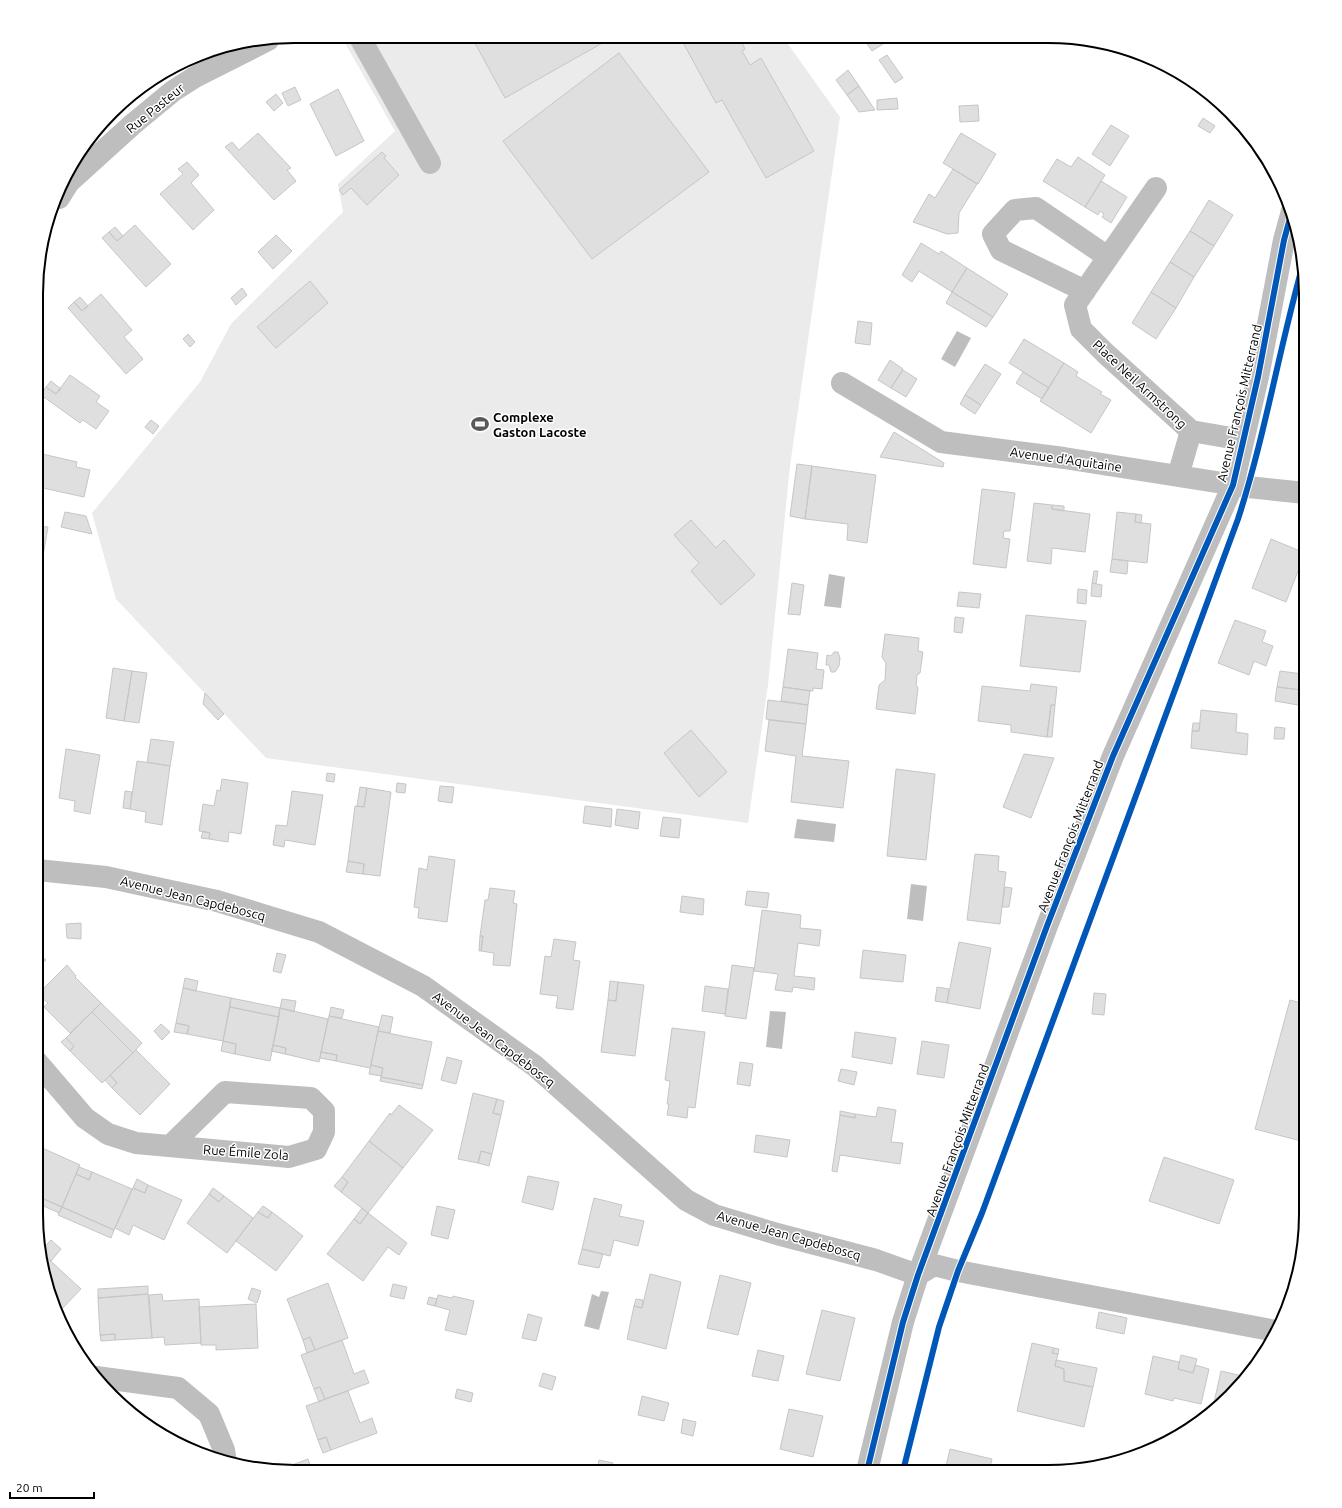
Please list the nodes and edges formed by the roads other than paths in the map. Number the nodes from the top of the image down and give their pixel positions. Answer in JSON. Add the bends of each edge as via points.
{"nodes":[{"id":1,"x":363,"y":43,"type":"edge"},
{"id":2,"x":250,"y":47,"type":"edge"},
{"id":3,"x":194,"y":69,"type":"edge"},
{"id":4,"x":430,"y":163,"type":"dead end"},
{"id":5,"x":70,"y":181,"type":"edge"},
{"id":6,"x":1156,"y":188,"type":"dead end"},
{"id":7,"x":1289,"y":223,"type":"edge"},
{"id":8,"x":1108,"y":257,"type":"junction"},
{"id":9,"x":1085,"y":291,"type":"junction"},
{"id":10,"x":842,"y":383,"type":"dead end"},
{"id":11,"x":1191,"y":431,"type":"junction"},
{"id":12,"x":1243,"y":440,"type":"junction"},
{"id":13,"x":1178,"y":476,"type":"junction"},
{"id":14,"x":1233,"y":485,"type":"junction"},
{"id":15,"x":1299,"y":492,"type":"edge"},
{"id":16,"x":43,"y":871,"type":"edge"},
{"id":17,"x":43,"y":1069,"type":"edge"},
{"id":18,"x":170,"y":1146,"type":"junction"},
{"id":19,"x":918,"y":1275,"type":"junction"},
{"id":20,"x":1270,"y":1330,"type":"edge"},
{"id":21,"x":104,"y":1378,"type":"edge"},
{"id":22,"x":225,"y":1455,"type":"edge"},
{"id":23,"x":869,"y":1465,"type":"edge"}],
"edges":[{"from":1,"to":4,"type":"street"},
{"from":2,"to":3,"type":"street","name":"Rue Pasteur"},
{"from":3,"to":5,"type":"street","name":"Rue Pasteur","via":[[173,91]]},
{"from":6,"to":8,"type":"street","name":"Place Neil Armstrong"},
{"from":7,"to":12,"type":"street","name":"Avenue François Mitterrand"},
{"from":8,"to":9,"type":"street","name":"Place Neil Armstrong"},
{"from":8,"to":9,"type":"street","via":[[1036,208],[1015,210],[993,234],[1000,250]]},
{"from":9,"to":11,"type":"street","name":"Place Neil Armstrong","via":[[1075,305],[1082,328],[1105,353]]},
{"from":10,"to":13,"type":"street","name":"Avenue d'Aquitaine","via":[[941,442]]},
{"from":11,"to":12,"type":"street","name":"Place Neil Armstrong"},
{"from":11,"to":13,"type":"street"},
{"from":12,"to":14,"type":"street","name":"Avenue François Mitterrand"},
{"from":13,"to":14,"type":"street","name":"Avenue d'Aquitaine"},
{"from":14,"to":15,"type":"street","name":"Avenue d'Aquitaine"},
{"from":14,"to":19,"type":"street","name":"Avenue François Mitterrand","via":[[1113,756]]},
{"from":16,"to":19,"type":"street","name":"Avenue Jean Capdeboscq","via":[[106,877],[217,901],[319,932],[423,986],[528,1062],[686,1200],[714,1215],[876,1260]]},
{"from":17,"to":18,"type":"street","name":"Rue Émile Zola","via":[[85,1118],[108,1134],[136,1143]]},
{"from":18,"to":18,"type":"street","name":"Rue Émile Zola","via":[[289,1157],[316,1149],[324,1132],[324,1111],[312,1098],[225,1092]]},
{"from":19,"to":20,"type":"street","via":[[934,1265]]},
{"from":19,"to":23,"type":"street","name":"Avenue François Mitterrand","via":[[903,1322]]},
{"from":21,"to":22,"type":"street","via":[[178,1388],[209,1414]]}]}
